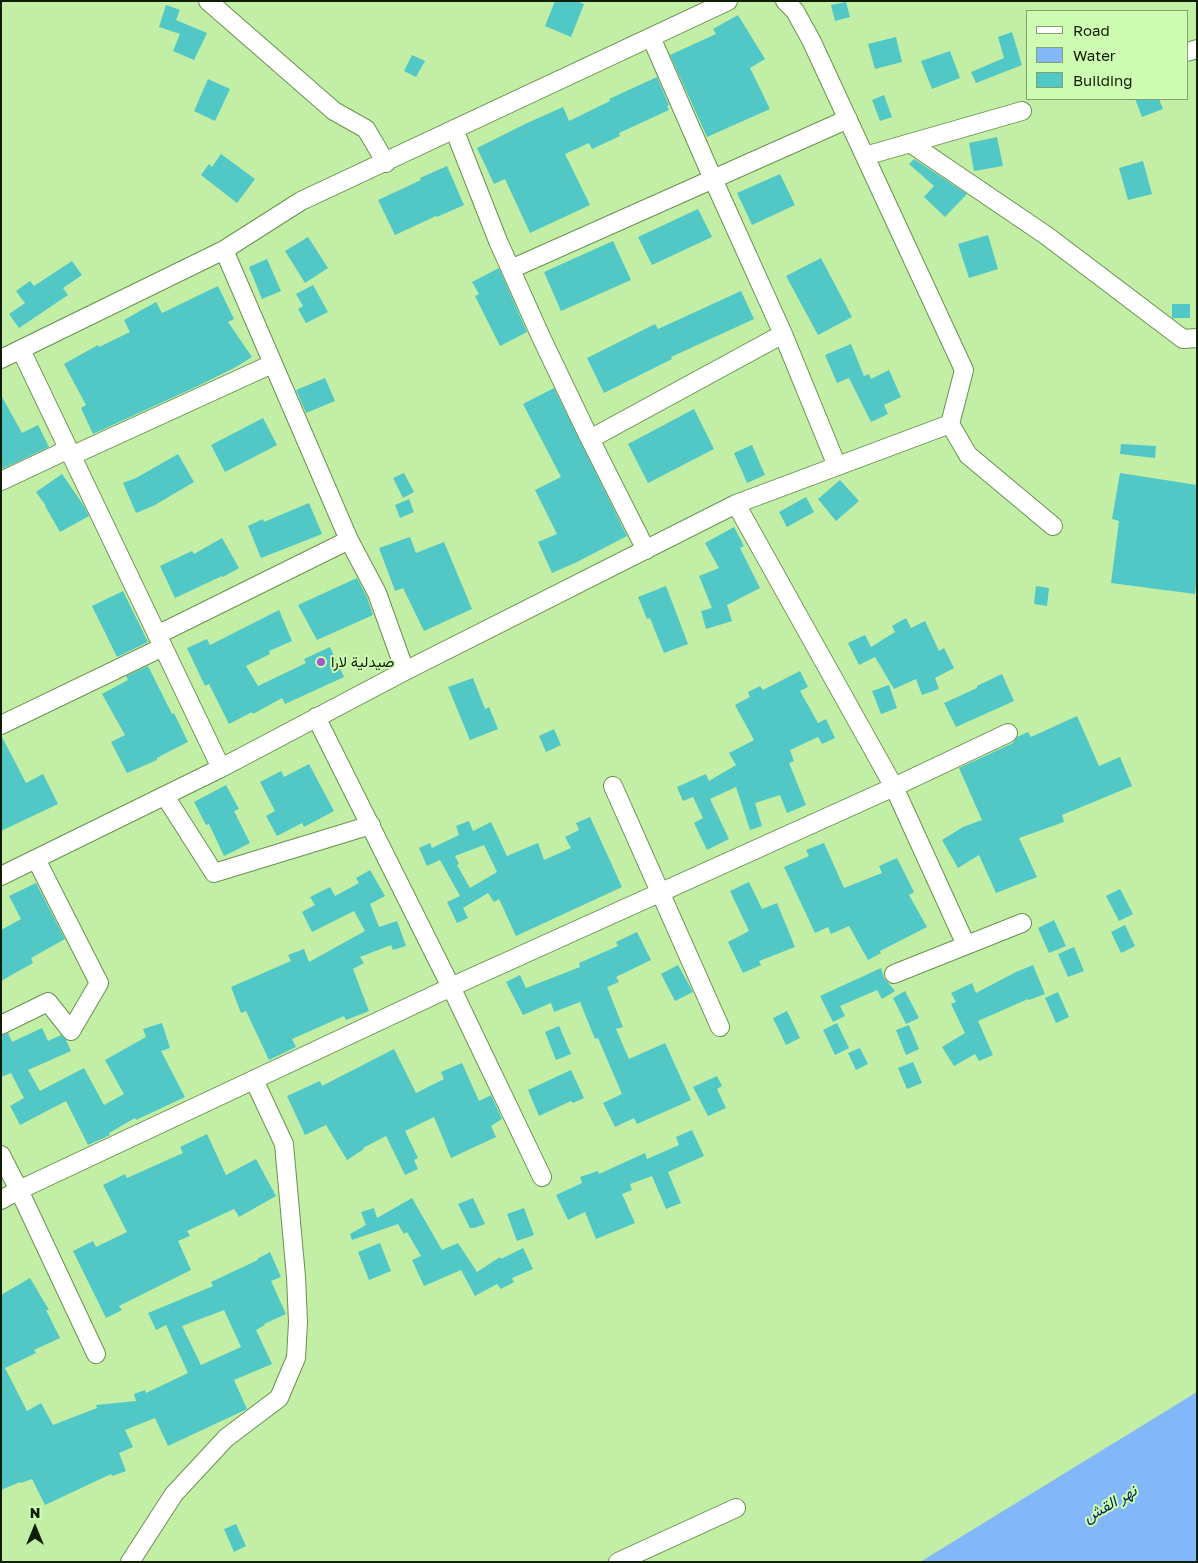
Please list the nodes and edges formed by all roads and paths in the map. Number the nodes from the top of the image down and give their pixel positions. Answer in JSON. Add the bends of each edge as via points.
{"nodes":[{"id":1,"x":208,"y":1,"type":"edge"},
{"id":2,"x":728,"y":1,"type":"edge"},
{"id":3,"x":785,"y":1,"type":"edge"},
{"id":4,"x":651,"y":37,"type":"junction"},
{"id":5,"x":1022,"y":111,"type":"dead end"},
{"id":6,"x":848,"y":119,"type":"junction"},
{"id":7,"x":454,"y":129,"type":"junction"},
{"id":8,"x":910,"y":143,"type":"junction"},
{"id":9,"x":865,"y":156,"type":"junction"},
{"id":10,"x":386,"y":163,"type":"junction"},
{"id":11,"x":713,"y":179,"type":"junction"},
{"id":12,"x":224,"y":250,"type":"junction"},
{"id":13,"x":511,"y":270,"type":"junction"},
{"id":14,"x":783,"y":334,"type":"junction"},
{"id":15,"x":1197,"y":338,"type":"edge"},
{"id":16,"x":21,"y":350,"type":"junction"},
{"id":17,"x":1,"y":360,"type":"edge"},
{"id":18,"x":272,"y":364,"type":"junction"},
{"id":19,"x":950,"y":424,"type":"junction"},
{"id":20,"x":590,"y":439,"type":"junction"},
{"id":21,"x":70,"y":452,"type":"junction"},
{"id":22,"x":838,"y":466,"type":"junction"},
{"id":23,"x":1,"y":481,"type":"edge"},
{"id":24,"x":736,"y":504,"type":"junction"},
{"id":25,"x":1053,"y":526,"type":"dead end"},
{"id":26,"x":349,"y":540,"type":"junction"},
{"id":27,"x":646,"y":550,"type":"junction"},
{"id":28,"x":160,"y":641,"type":"junction"},
{"id":29,"x":405,"y":671,"type":"junction"},
{"id":30,"x":316,"y":717,"type":"junction"},
{"id":31,"x":1,"y":725,"type":"edge"},
{"id":32,"x":1008,"y":733,"type":"dead end"},
{"id":33,"x":221,"y":768,"type":"junction"},
{"id":34,"x":613,"y":786,"type":"dead end"},
{"id":35,"x":894,"y":787,"type":"junction"},
{"id":36,"x":166,"y":796,"type":"junction"},
{"id":37,"x":371,"y":825,"type":"junction"},
{"id":38,"x":36,"y":859,"type":"junction"},
{"id":39,"x":1,"y":876,"type":"edge"},
{"id":40,"x":660,"y":893,"type":"junction"},
{"id":41,"x":1022,"y":923,"type":"dead end"},
{"id":42,"x":966,"y":946,"type":"junction"},
{"id":43,"x":894,"y":974,"type":"dead end"},
{"id":44,"x":451,"y":987,"type":"junction"},
{"id":45,"x":1,"y":1025,"type":"edge"},
{"id":46,"x":720,"y":1028,"type":"dead end"},
{"id":47,"x":254,"y":1080,"type":"junction"},
{"id":48,"x":1,"y":1155,"type":"edge"},
{"id":49,"x":542,"y":1177,"type":"dead end"},
{"id":50,"x":19,"y":1190,"type":"junction"},
{"id":51,"x":1,"y":1200,"type":"edge"},
{"id":52,"x":96,"y":1354,"type":"dead end"},
{"id":53,"x":736,"y":1508,"type":"dead end"},
{"id":54,"x":130,"y":1562,"type":"edge"},
{"id":55,"x":618,"y":1562,"type":"edge"}],
"edges":[{"from":1,"to":10,"type":"street","via":[[334,111],[366,129]]},
{"from":2,"to":4,"type":"street"},
{"from":3,"to":6,"type":"street","via":[[795,11],[807,33]]},
{"from":4,"to":7,"type":"street"},
{"from":4,"to":11,"type":"street"},
{"from":5,"to":8,"type":"street"},
{"from":6,"to":9,"type":"street"},
{"from":6,"to":11,"type":"street"},
{"from":7,"to":10,"type":"street"},
{"from":7,"to":13,"type":"street"},
{"from":8,"to":9,"type":"street"},
{"from":8,"to":15,"type":"street","via":[[1046,236],[1183,339]]},
{"from":9,"to":19,"type":"street","via":[[964,370]]},
{"from":10,"to":12,"type":"street","via":[[301,201]]},
{"from":11,"to":13,"type":"street"},
{"from":11,"to":14,"type":"street"},
{"from":12,"to":16,"type":"street"},
{"from":12,"to":18,"type":"street"},
{"from":13,"to":20,"type":"street"},
{"from":14,"to":20,"type":"street"},
{"from":14,"to":22,"type":"street"},
{"from":16,"to":17,"type":"street"},
{"from":16,"to":21,"type":"street"},
{"from":18,"to":21,"type":"street"},
{"from":18,"to":26,"type":"street"},
{"from":19,"to":22,"type":"street"},
{"from":19,"to":25,"type":"street","via":[[968,455]]},
{"from":20,"to":27,"type":"street"},
{"from":21,"to":23,"type":"street"},
{"from":21,"to":28,"type":"street"},
{"from":22,"to":24,"type":"street"},
{"from":24,"to":27,"type":"street"},
{"from":24,"to":35,"type":"street"},
{"from":26,"to":28,"type":"street"},
{"from":26,"to":29,"type":"street","via":[[377,593]]},
{"from":27,"to":29,"type":"street"},
{"from":28,"to":31,"type":"street"},
{"from":28,"to":33,"type":"street"},
{"from":29,"to":30,"type":"street"},
{"from":30,"to":33,"type":"street"},
{"from":30,"to":37,"type":"street"},
{"from":32,"to":35,"type":"street"},
{"from":33,"to":36,"type":"street"},
{"from":34,"to":40,"type":"street"},
{"from":35,"to":40,"type":"street"},
{"from":35,"to":42,"type":"street"},
{"from":36,"to":37,"type":"street","via":[[214,873]]},
{"from":36,"to":38,"type":"street"},
{"from":37,"to":44,"type":"street"},
{"from":38,"to":39,"type":"street"},
{"from":38,"to":45,"type":"street","via":[[100,983],[72,1030],[48,1002]]},
{"from":40,"to":44,"type":"street"},
{"from":40,"to":46,"type":"street"},
{"from":41,"to":42,"type":"street"},
{"from":42,"to":43,"type":"street"},
{"from":44,"to":47,"type":"street"},
{"from":44,"to":49,"type":"street"},
{"from":47,"to":50,"type":"street"},
{"from":47,"to":54,"type":"street","via":[[284,1144],[296,1277],[296,1358],[279,1398],[226,1438],[174,1494]]},
{"from":48,"to":50,"type":"street"},
{"from":50,"to":51,"type":"street"},
{"from":50,"to":52,"type":"street"},
{"from":53,"to":55,"type":"street"}]}
